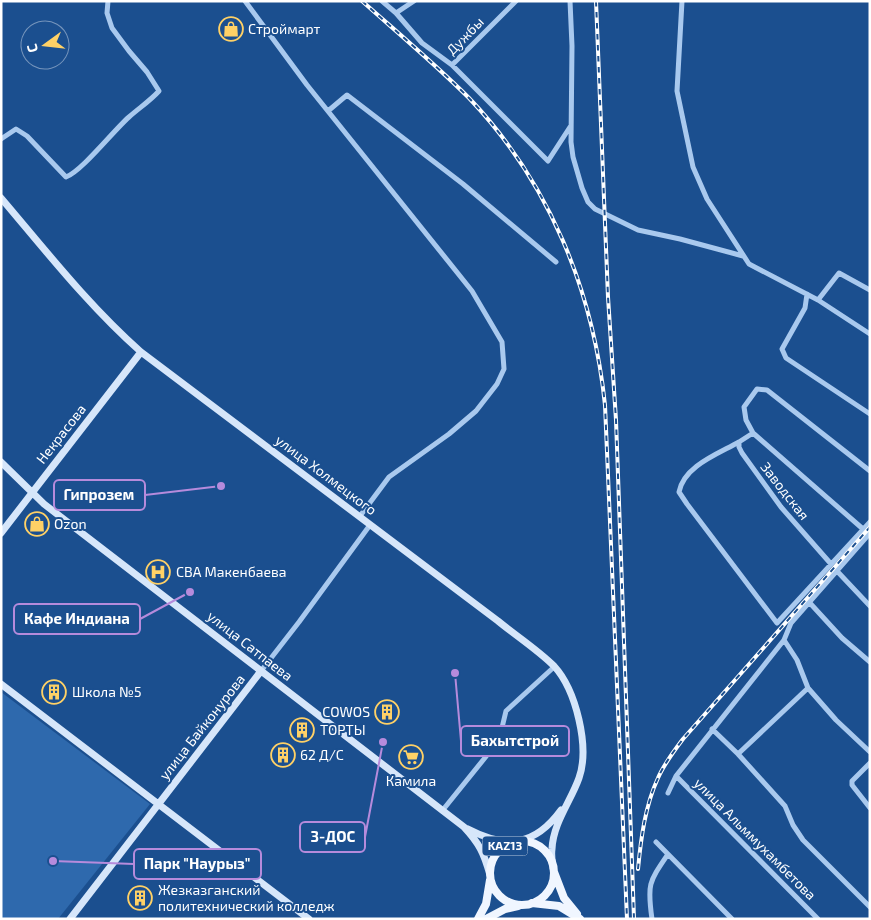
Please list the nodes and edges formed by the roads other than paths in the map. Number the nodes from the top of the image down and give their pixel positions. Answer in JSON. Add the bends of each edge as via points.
{"nodes":[{"id":1,"x":108,"y":1,"type":"edge"},
{"id":2,"x":245,"y":1,"type":"edge"},
{"id":3,"x":382,"y":1,"type":"edge"},
{"id":4,"x":414,"y":1,"type":"edge"},
{"id":5,"x":516,"y":1,"type":"edge"},
{"id":6,"x":570,"y":1,"type":"edge"},
{"id":7,"x":682,"y":1,"type":"edge"},
{"id":8,"x":396,"y":12,"type":"junction"},
{"id":9,"x":452,"y":66,"type":"junction"},
{"id":10,"x":328,"y":111,"type":"junction"},
{"id":11,"x":571,"y":127,"type":"junction"},
{"id":12,"x":1,"y":139,"type":"edge"},
{"id":13,"x":1,"y":198,"type":"edge"},
{"id":14,"x":744,"y":256,"type":"junction"},
{"id":15,"x":556,"y":262,"type":"dead end"},
{"id":16,"x":870,"y":290,"type":"edge"},
{"id":17,"x":806,"y":294,"type":"junction"},
{"id":18,"x":818,"y":300,"type":"junction"},
{"id":19,"x":870,"y":334,"type":"edge"},
{"id":20,"x":141,"y":352,"type":"junction"},
{"id":21,"x":870,"y":414,"type":"edge"},
{"id":22,"x":753,"y":433,"type":"junction"},
{"id":23,"x":739,"y":442,"type":"junction"},
{"id":24,"x":1,"y":462,"type":"edge"},
{"id":25,"x":870,"y":471,"type":"edge"},
{"id":26,"x":31,"y":493,"type":"junction"},
{"id":27,"x":360,"y":516,"type":"junction"},
{"id":28,"x":870,"y":522,"type":"edge"},
{"id":29,"x":370,"y":525,"type":"junction"},
{"id":30,"x":863,"y":529,"type":"junction"},
{"id":31,"x":1,"y":533,"type":"edge"},
{"id":32,"x":869,"y":534,"type":"edge"},
{"id":33,"x":831,"y":564,"type":"junction"},
{"id":34,"x":836,"y":570,"type":"junction"},
{"id":35,"x":809,"y":602,"type":"junction"},
{"id":36,"x":870,"y":606,"type":"edge"},
{"id":37,"x":784,"y":640,"type":"junction"},
{"id":38,"x":870,"y":662,"type":"edge"},
{"id":39,"x":554,"y":667,"type":"junction"},
{"id":40,"x":261,"y":671,"type":"junction"},
{"id":41,"x":1,"y":684,"type":"edge"},
{"id":42,"x":808,"y":688,"type":"junction"},
{"id":43,"x":712,"y":730,"type":"junction"},
{"id":44,"x":870,"y":752,"type":"edge"},
{"id":45,"x":738,"y":754,"type":"junction"},
{"id":46,"x":870,"y":763,"type":"edge"},
{"id":47,"x":676,"y":776,"type":"junction"},
{"id":48,"x":573,"y":791,"type":"junction"},
{"id":49,"x":668,"y":793,"type":"dead end"},
{"id":50,"x":158,"y":804,"type":"junction"},
{"id":51,"x":870,"y":808,"type":"edge"},
{"id":52,"x":442,"y":811,"type":"junction"},
{"id":53,"x":464,"y":827,"type":"junction"},
{"id":54,"x":515,"y":842,"type":"junction"},
{"id":55,"x":656,"y":842,"type":"dead end"},
{"id":56,"x":668,"y":854,"type":"junction"},
{"id":57,"x":553,"y":868,"type":"junction"},
{"id":58,"x":490,"y":875,"type":"junction"},
{"id":59,"x":524,"y":904,"type":"junction"},
{"id":60,"x":870,"y":907,"type":"edge"},
{"id":61,"x":307,"y":918,"type":"edge"},
{"id":62,"x":70,"y":919,"type":"edge"},
{"id":63,"x":478,"y":919,"type":"edge"},
{"id":64,"x":486,"y":919,"type":"edge"},
{"id":65,"x":581,"y":919,"type":"edge"},
{"id":66,"x":652,"y":919,"type":"edge"},
{"id":67,"x":732,"y":919,"type":"edge"},
{"id":68,"x":818,"y":919,"type":"edge"}],
"edges":[{"from":1,"to":12,"type":"street","via":[[107,13],[112,28],[159,91],[66,177],[27,136],[16,129]]},
{"from":2,"to":10,"type":"street"},
{"from":3,"to":8,"type":"street"},
{"from":4,"to":8,"type":"street"},
{"from":5,"to":9,"type":"street","name":"Дужбы"},
{"from":6,"to":11,"type":"street"},
{"from":7,"to":14,"type":"street","via":[[677,91],[693,167],[707,199]]},
{"from":8,"to":9,"type":"street","via":[[422,43]]},
{"from":9,"to":11,"type":"street","via":[[548,161]]},
{"from":10,"to":15,"type":"street","via":[[347,95],[463,184]]},
{"from":10,"to":27,"type":"street","via":[[472,291],[502,342],[504,369],[476,411],[389,477]]},
{"from":11,"to":14,"type":"street","via":[[573,157],[588,202],[595,209],[638,230]]},
{"from":13,"to":20,"type":"street","name":"улица Холмецкого","via":[[74,286],[114,329]]},
{"from":14,"to":17,"type":"street","via":[[749,264]]},
{"from":16,"to":18,"type":"street","via":[[839,273]]},
{"from":17,"to":18,"type":"street"},
{"from":17,"to":21,"type":"street","via":[[805,308],[782,349],[786,358]]},
{"from":18,"to":19,"type":"street"},
{"from":20,"to":26,"type":"street","name":"Некрасова"},
{"from":20,"to":27,"type":"street","name":"улица Холмецкого"},
{"from":22,"to":23,"type":"street"},
{"from":22,"to":25,"type":"street","via":[[744,407],[757,390],[767,390]]},
{"from":22,"to":30,"type":"street"},
{"from":23,"to":33,"type":"street","name":"Заводская","via":[[742,453],[781,507]]},
{"from":23,"to":33,"type":"street","via":[[693,469],[681,483],[679,492],[777,622]]},
{"from":24,"to":26,"type":"street","name":"улица Сатпаева"},
{"from":26,"to":31,"type":"street","name":"Некрасова"},
{"from":26,"to":40,"type":"street","name":"улица Сатпаева"},
{"from":27,"to":29,"type":"street","name":"улица Холмецкого"},
{"from":28,"to":30,"type":"street"},
{"from":29,"to":39,"type":"street","name":"улица Холмецкого"},
{"from":29,"to":40,"type":"street","name":"улица Байконурова"},
{"from":30,"to":33,"type":"street"},
{"from":32,"to":34,"type":"street"},
{"from":34,"to":35,"type":"street"},
{"from":34,"to":36,"type":"street"},
{"from":35,"to":37,"type":"street","via":[[791,623]]},
{"from":35,"to":38,"type":"street","via":[[842,638]]},
{"from":37,"to":42,"type":"street","via":[[797,660]]},
{"from":37,"to":43,"type":"street"},
{"from":39,"to":48,"type":"street","name":"улица Холмецкого","via":[[572,698],[582,741],[583,761]]},
{"from":39,"to":52,"type":"street","via":[[506,711],[500,736]]},
{"from":40,"to":50,"type":"street","name":"улица Байконурова"},
{"from":40,"to":52,"type":"street","name":"улица Сатпаева"},
{"from":41,"to":50,"type":"street"},
{"from":42,"to":44,"type":"street"},
{"from":42,"to":45,"type":"street"},
{"from":43,"to":45,"type":"street"},
{"from":43,"to":47,"type":"street"},
{"from":45,"to":60,"type":"street","via":[[785,806],[802,840]]},
{"from":46,"to":51,"type":"street","via":[[852,781],[852,786]]},
{"from":47,"to":49,"type":"street"},
{"from":47,"to":68,"type":"street","name":"улица Альммухамбетова"},
{"from":48,"to":54,"type":"street","via":[[551,825]]},
{"from":48,"to":57,"type":"street","via":[[553,839]]},
{"from":50,"to":61,"type":"street"},
{"from":50,"to":62,"type":"street","name":"улица Байконурова"},
{"from":52,"to":53,"type":"street","name":"улица Сатпаева"},
{"from":53,"to":54,"type":"street","via":[[498,842]]},
{"from":53,"to":58,"type":"street","via":[[482,849]]},
{"from":54,"to":57,"type":"main road","number":"KAZ13","via":[[529,842],[540,847]]},
{"from":54,"to":58,"type":"main road","number":"KAZ13","via":[[500,849],[491,864]]},
{"from":55,"to":56,"type":"street"},
{"from":56,"to":66,"type":"street","via":[[651,880]]},
{"from":56,"to":67,"type":"street"},
{"from":57,"to":59,"type":"main road","number":"KAZ13","via":[[549,889],[538,900]]},
{"from":57,"to":65,"type":"main road","number":"KAZ13","via":[[564,898]]},
{"from":58,"to":59,"type":"main road","number":"KAZ13","via":[[494,888],[504,899]]},
{"from":58,"to":63,"type":"main road","number":"KAZ13","via":[[486,904]]},
{"from":59,"to":64,"type":"main road","number":"KAZ13","via":[[505,908]]},
{"from":59,"to":65,"type":"main road","number":"KAZ13","via":[[559,906]]}]}
